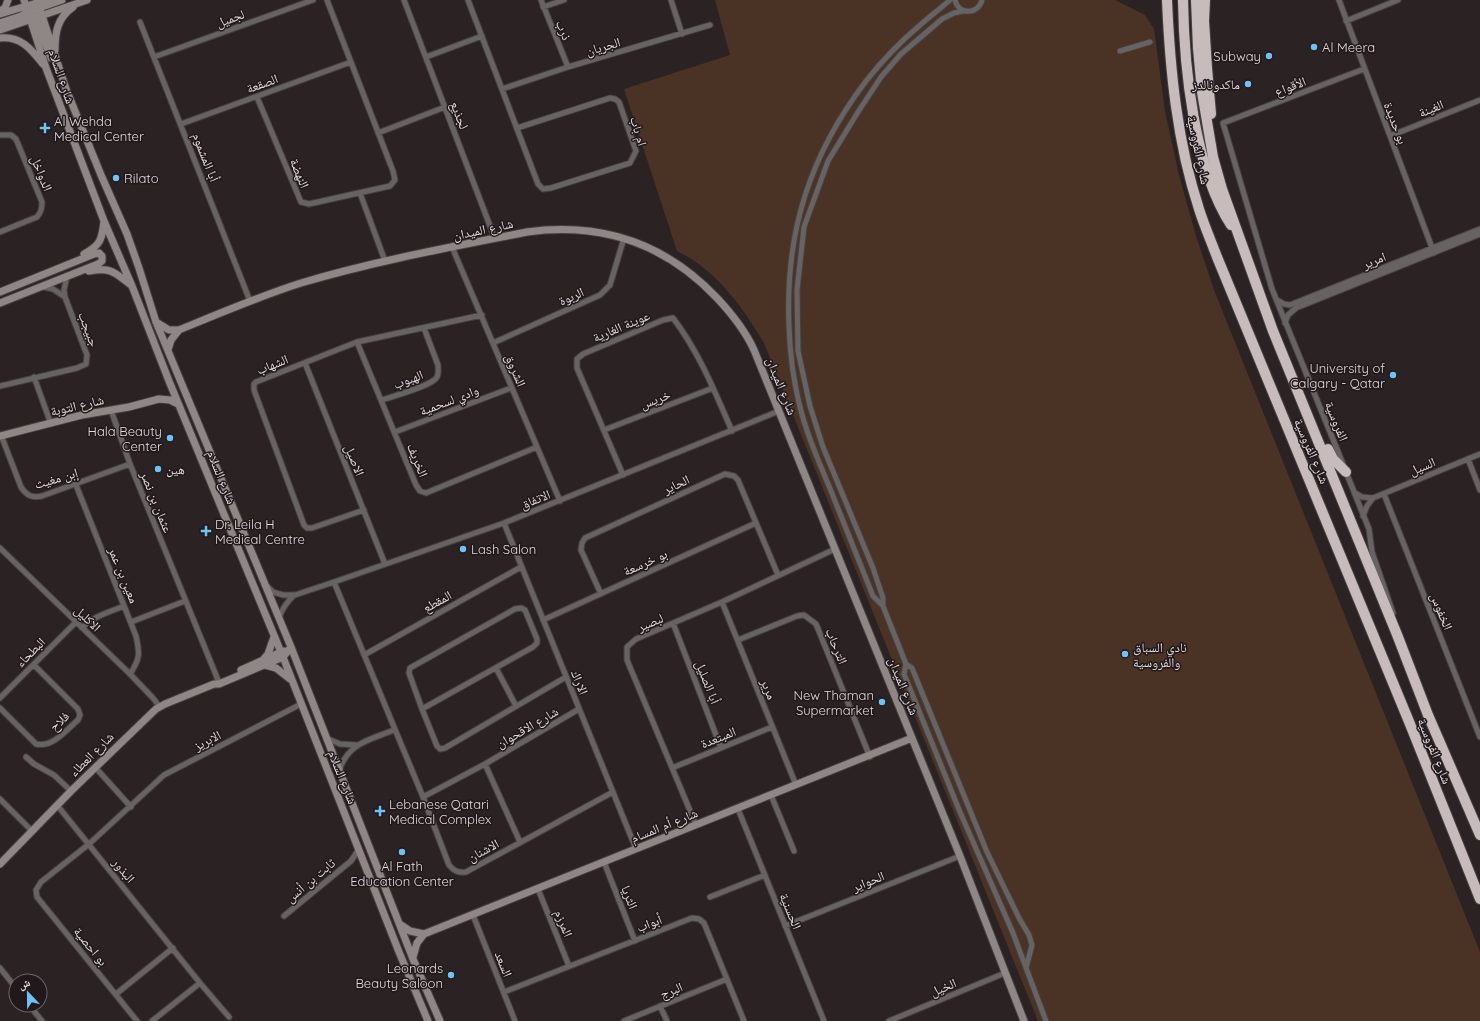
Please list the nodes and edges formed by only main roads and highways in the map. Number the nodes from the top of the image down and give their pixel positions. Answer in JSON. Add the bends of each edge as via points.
{"nodes":[{"id":1,"x":1183,"y":0,"type":"edge"},
{"id":2,"x":1196,"y":0,"type":"edge"},
{"id":3,"x":1205,"y":0,"type":"edge"},
{"id":4,"x":1166,"y":2,"type":"edge"},
{"id":5,"x":1210,"y":138,"type":"junction"},
{"id":6,"x":1240,"y":240,"type":"junction"},
{"id":7,"x":1273,"y":331,"type":"junction"},
{"id":8,"x":1346,"y":472,"type":"road end"},
{"id":9,"x":1480,"y":835,"type":"edge"},
{"id":10,"x":1480,"y":899,"type":"edge"}],
"edges":[{"from":1,"to":6,"type":"highway","via":[[1189,81],[1200,145],[1206,170],[1222,212]]},
{"from":2,"to":5,"type":"highway","name":"شارع الفروسية","via":[[1202,92]]},
{"from":3,"to":5,"type":"highway","via":[[1206,60],[1212,113]]},
{"from":4,"to":10,"type":"highway","name":"شارع الفروسية","via":[[1178,122],[1199,208]]},
{"from":5,"to":6,"type":"highway","name":"شارع الفروسية","via":[[1217,172]]},
{"from":6,"to":7,"type":"highway","name":"شارع الفروسية"},
{"from":7,"to":8,"type":"highway","via":[[1295,368],[1333,459]]},
{"from":7,"to":9,"type":"highway","name":"شارع الفروسية","via":[[1428,715]]}]}
